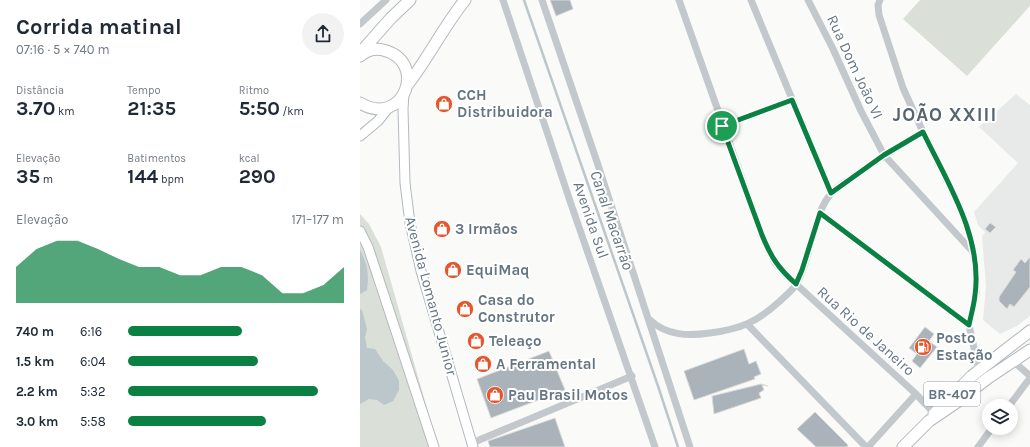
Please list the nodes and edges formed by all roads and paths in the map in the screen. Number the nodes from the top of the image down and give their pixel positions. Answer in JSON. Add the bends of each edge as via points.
{"nodes":[{"id":1,"x":386,"y":0,"type":"edge"},
{"id":2,"x":410,"y":0,"type":"edge"},
{"id":3,"x":465,"y":0,"type":"edge"},
{"id":4,"x":503,"y":0,"type":"edge"},
{"id":5,"x":542,"y":0,"type":"edge"},
{"id":6,"x":679,"y":0,"type":"edge"},
{"id":7,"x":751,"y":0,"type":"edge"},
{"id":8,"x":808,"y":0,"type":"edge"},
{"id":9,"x":880,"y":0,"type":"edge"},
{"id":10,"x":360,"y":24,"type":"edge"},
{"id":11,"x":360,"y":53,"type":"edge"},
{"id":12,"x":360,"y":56,"type":"edge"},
{"id":13,"x":406,"y":89,"type":"junction"},
{"id":14,"x":792,"y":100,"type":"junction"},
{"id":15,"x":360,"y":103,"type":"edge"},
{"id":16,"x":389,"y":107,"type":"junction"},
{"id":17,"x":722,"y":126,"type":"junction"},
{"id":18,"x":923,"y":132,"type":"junction"},
{"id":19,"x":360,"y":136,"type":"edge"},
{"id":20,"x":884,"y":155,"type":"junction"},
{"id":21,"x":831,"y":193,"type":"junction"},
{"id":22,"x":820,"y":213,"type":"junction"},
{"id":23,"x":360,"y":231,"type":"edge"},
{"id":24,"x":974,"y":253,"type":"junction"},
{"id":25,"x":796,"y":284,"type":"junction"},
{"id":26,"x":649,"y":319,"type":"junction"},
{"id":27,"x":748,"y":324,"type":"junction"},
{"id":28,"x":969,"y":325,"type":"junction"},
{"id":29,"x":1030,"y":331,"type":"edge"},
{"id":30,"x":1030,"y":350,"type":"edge"},
{"id":31,"x":1013,"y":361,"type":"junction"},
{"id":32,"x":979,"y":371,"type":"junction"},
{"id":33,"x":632,"y":376,"type":"junction"},
{"id":34,"x":1030,"y":377,"type":"edge"},
{"id":35,"x":916,"y":394,"type":"junction"},
{"id":36,"x":1014,"y":399,"type":"edge"},
{"id":37,"x":932,"y":417,"type":"junction"},
{"id":38,"x":987,"y":435,"type":"edge"},
{"id":39,"x":472,"y":445,"type":"edge"},
{"id":40,"x":434,"y":447,"type":"edge"},
{"id":41,"x":656,"y":447,"type":"edge"},
{"id":42,"x":690,"y":447,"type":"edge"},
{"id":43,"x":867,"y":447,"type":"edge"},
{"id":44,"x":904,"y":447,"type":"edge"},
{"id":45,"x":979,"y":447,"type":"edge"}],
"edges":[{"from":1,"to":10,"type":"street"},
{"from":2,"to":11,"type":"highway"},
{"from":3,"to":13,"type":"highway"},
{"from":4,"to":33,"type":"street","name":"Avenida Sul"},
{"from":5,"to":26,"type":"street","name":"Avenida Sul"},
{"from":6,"to":17,"type":"street","name":"Rua Rio de Janeiro"},
{"from":7,"to":14,"type":"street"},
{"from":8,"to":20,"type":"street","name":"Rua Dom João VI"},
{"from":9,"to":18,"type":"street","via":[[879,15],[884,32],[903,88]]},
{"from":12,"to":13,"type":"highway","via":[[371,50],[380,49],[397,56],[408,74]]},
{"from":13,"to":16,"type":"highway","via":[[398,102]]},
{"from":13,"to":39,"type":"main road","name":"Avenida Lomanto Junior","via":[[403,109],[405,183],[410,223],[421,271]]},
{"from":14,"to":17,"type":"street"},
{"from":14,"to":21,"type":"street"},
{"from":15,"to":16,"type":"highway","via":[[369,108]]},
{"from":16,"to":19,"type":"main road","via":[[378,121]]},
{"from":17,"to":25,"type":"street","name":"Rua Rio de Janeiro","via":[[767,249],[776,263]]},
{"from":18,"to":20,"type":"street"},
{"from":18,"to":24,"type":"street","via":[[959,205],[970,232]]},
{"from":20,"to":21,"type":"street"},
{"from":20,"to":24,"type":"street","name":"Rua Dom João VI"},
{"from":21,"to":22,"type":"street"},
{"from":22,"to":25,"type":"street"},
{"from":22,"to":28,"type":"street"},
{"from":23,"to":40,"type":"main road","via":[[380,280]]},
{"from":24,"to":28,"type":"street","via":[[976,294]]},
{"from":25,"to":27,"type":"street","via":[[774,306]]},
{"from":25,"to":35,"type":"street","name":"Rua Rio de Janeiro"},
{"from":26,"to":27,"type":"street","via":[[668,332],[694,336],[722,332]]},
{"from":26,"to":42,"type":"street","name":"Avenida Sul"},
{"from":27,"to":43,"type":"street"},
{"from":28,"to":32,"type":"street"},
{"from":29,"to":32,"type":"highway","number":"BR-407"},
{"from":30,"to":31,"type":"highway","number":"BR-407"},
{"from":31,"to":34,"type":"street"},
{"from":31,"to":37,"type":"highway","number":"BR-407","via":[[940,415]]},
{"from":32,"to":37,"type":"highway","number":"BR-407"},
{"from":33,"to":39,"type":"street"},
{"from":33,"to":41,"type":"street","name":"Avenida Sul"},
{"from":34,"to":36,"type":"street"},
{"from":35,"to":37,"type":"street","name":"Rua Rio de Janeiro"},
{"from":35,"to":43,"type":"street"},
{"from":37,"to":44,"type":"highway","number":"BR-407"},
{"from":38,"to":45,"type":"street"}]}
